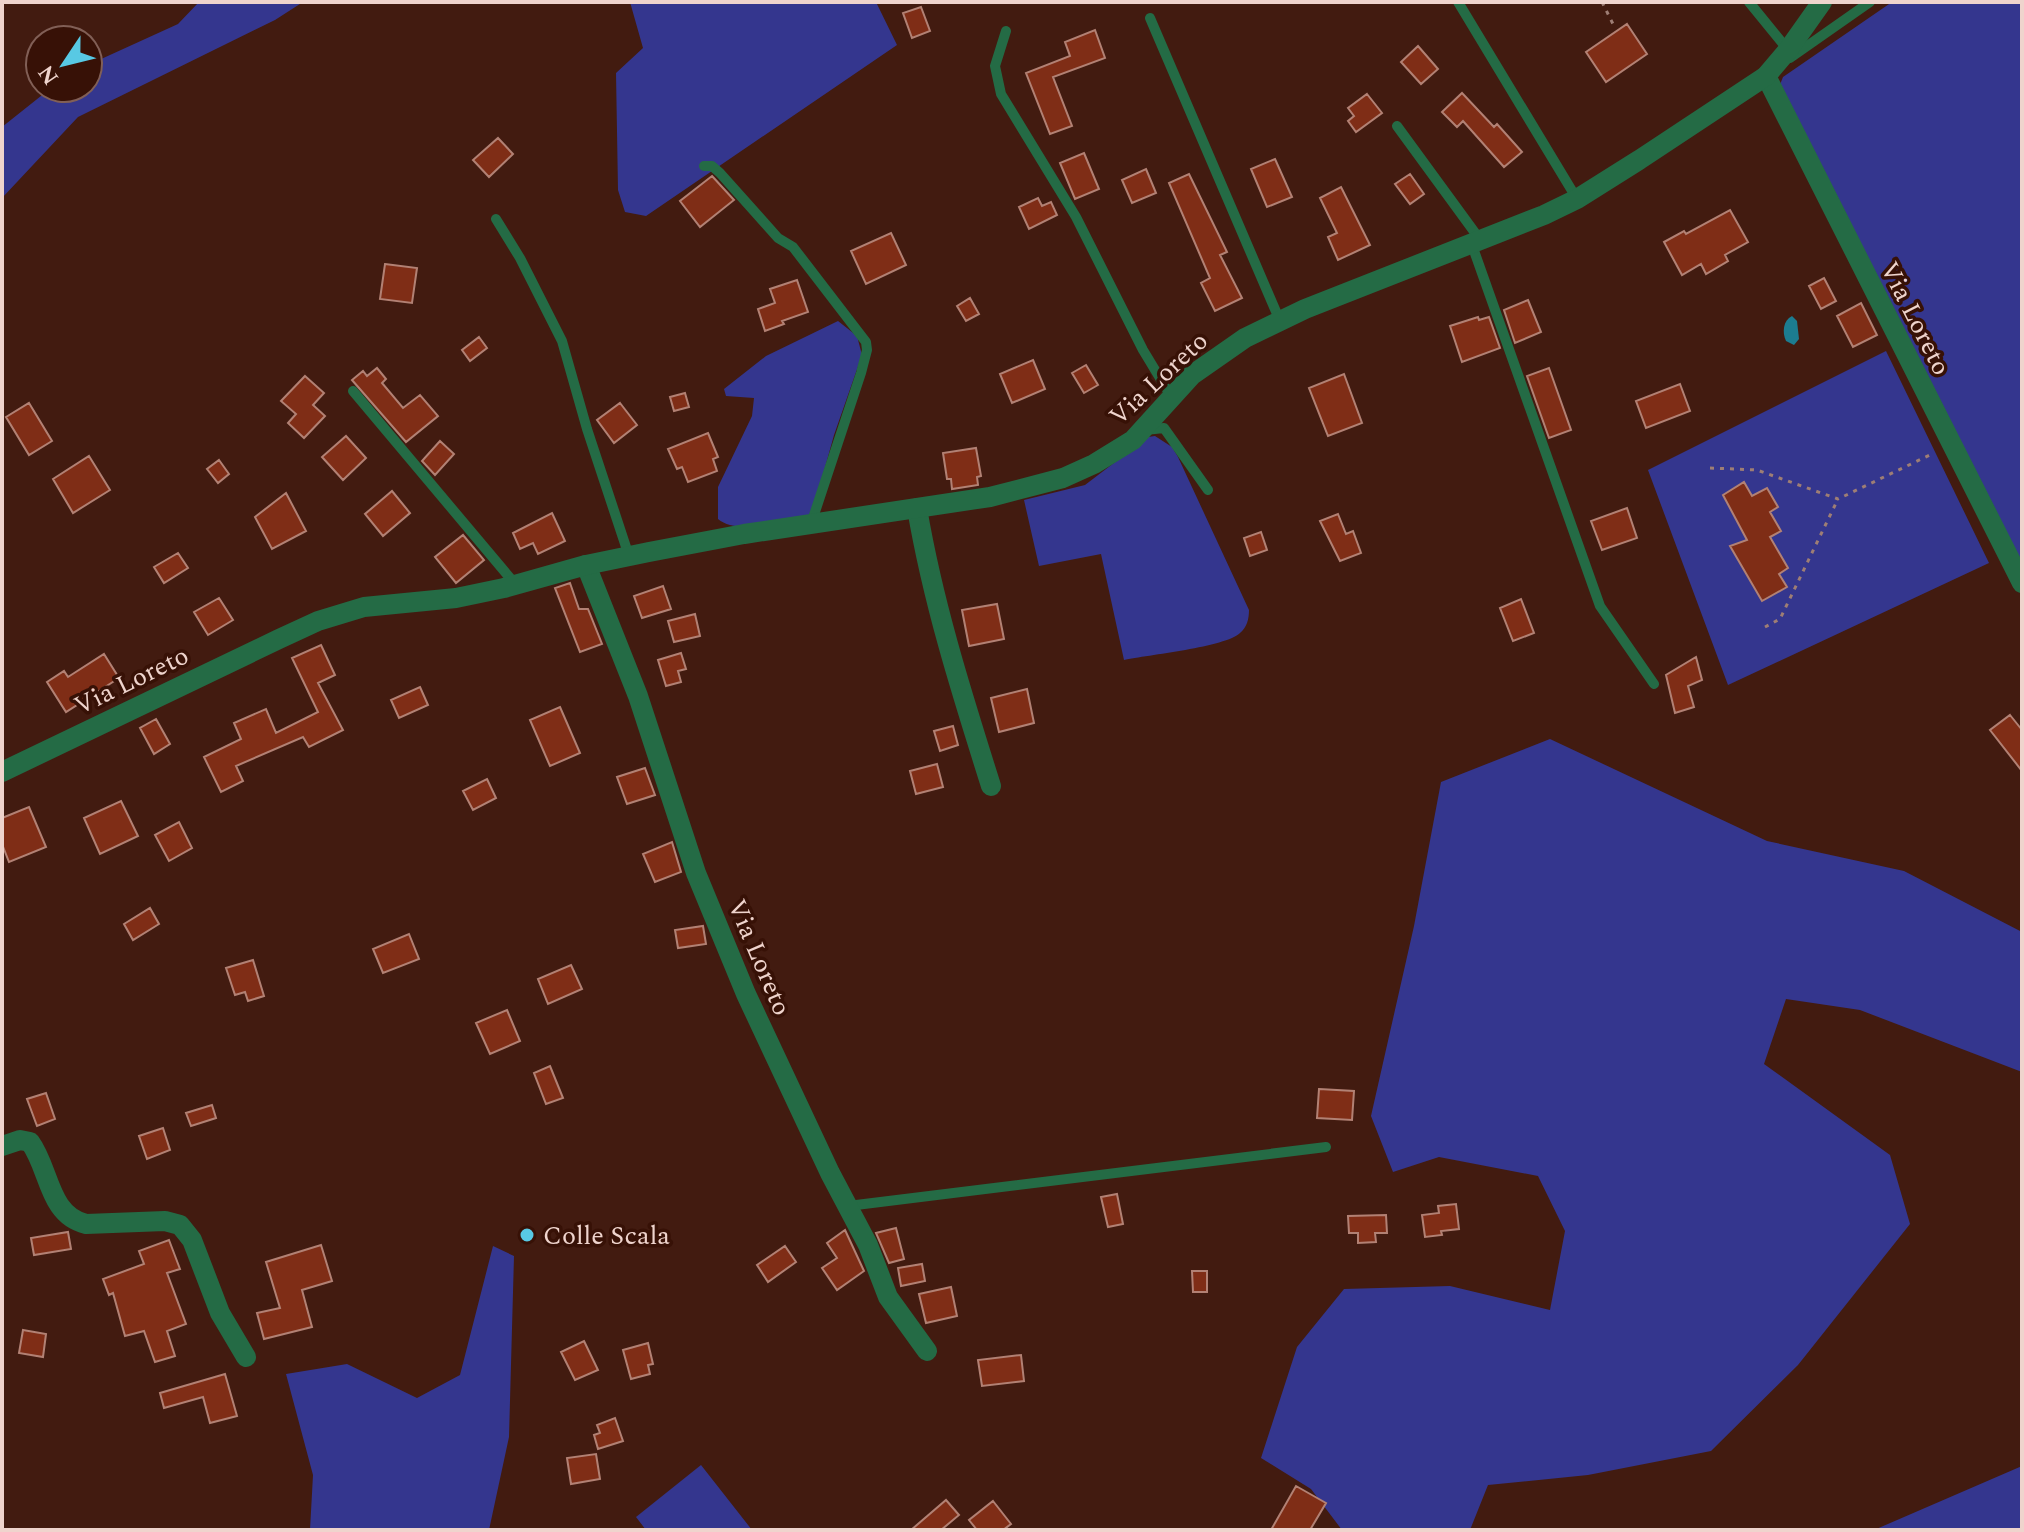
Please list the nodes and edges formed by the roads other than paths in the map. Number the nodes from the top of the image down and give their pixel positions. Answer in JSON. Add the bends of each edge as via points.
{"nodes":[{"id":1,"x":1458,"y":2,"type":"edge"},
{"id":2,"x":1749,"y":2,"type":"edge"},
{"id":3,"x":1822,"y":2,"type":"edge"},
{"id":4,"x":1870,"y":2,"type":"edge"},
{"id":5,"x":1150,"y":18,"type":"dead end"},
{"id":6,"x":1006,"y":31,"type":"dead end"},
{"id":7,"x":1788,"y":50,"type":"junction"},
{"id":8,"x":1766,"y":76,"type":"junction"},
{"id":9,"x":1397,"y":126,"type":"dead end"},
{"id":10,"x":704,"y":166,"type":"dead end"},
{"id":11,"x":1577,"y":199,"type":"junction"},
{"id":12,"x":496,"y":219,"type":"dead end"},
{"id":13,"x":1476,"y":243,"type":"junction"},
{"id":14,"x":1280,"y":321,"type":"junction"},
{"id":15,"x":353,"y":391,"type":"dead end"},
{"id":16,"x":1172,"y":398,"type":"junction"},
{"id":17,"x":1143,"y":430,"type":"junction"},
{"id":18,"x":1208,"y":490,"type":"dead end"},
{"id":19,"x":917,"y":508,"type":"junction"},
{"id":20,"x":811,"y":524,"type":"junction"},
{"id":21,"x":629,"y":556,"type":"junction"},
{"id":22,"x":586,"y":565,"type":"junction"},
{"id":23,"x":2022,"y":583,"type":"edge"},
{"id":24,"x":516,"y":585,"type":"junction"},
{"id":25,"x":1654,"y":684,"type":"dead end"},
{"id":26,"x":2,"y":772,"type":"edge"},
{"id":27,"x":991,"y":786,"type":"dead end"},
{"id":28,"x":2,"y":1146,"type":"edge"},
{"id":29,"x":1326,"y":1147,"type":"dead end"},
{"id":30,"x":848,"y":1206,"type":"junction"},
{"id":31,"x":927,"y":1351,"type":"dead end"},
{"id":32,"x":246,"y":1357,"type":"dead end"}],
"edges":[{"from":1,"to":11,"type":"lane"},
{"from":2,"to":7,"type":"lane"},
{"from":3,"to":7,"type":"street","name":"Via Loreto"},
{"from":4,"to":8,"type":"lane"},
{"from":5,"to":14,"type":"lane"},
{"from":6,"to":16,"type":"lane","via":[[995,66],[1001,94],[1076,217]]},
{"from":7,"to":8,"type":"street","name":"Via Loreto"},
{"from":8,"to":11,"type":"street","name":"Via Loreto"},
{"from":8,"to":23,"type":"street","name":"Via Loreto"},
{"from":9,"to":13,"type":"lane"},
{"from":10,"to":20,"type":"lane","via":[[720,173],[778,238],[793,247],[866,342],[866,359]]},
{"from":11,"to":13,"type":"street","name":"Via Loreto"},
{"from":12,"to":21,"type":"lane","via":[[562,341]]},
{"from":13,"to":14,"type":"street","name":"Via Loreto"},
{"from":13,"to":25,"type":"lane","via":[[1600,606]]},
{"from":14,"to":16,"type":"street","name":"Via Loreto","via":[[1232,346],[1192,375]]},
{"from":15,"to":24,"type":"lane"},
{"from":16,"to":17,"type":"street","name":"Via Loreto"},
{"from":17,"to":18,"type":"lane","via":[[1164,428]]},
{"from":17,"to":19,"type":"street","name":"Via Loreto","via":[[1063,478]]},
{"from":19,"to":20,"type":"street","name":"Via Loreto"},
{"from":19,"to":27,"type":"street","via":[[945,640]]},
{"from":20,"to":21,"type":"street","name":"Via Loreto"},
{"from":21,"to":22,"type":"street","name":"Via Loreto"},
{"from":22,"to":24,"type":"street","name":"Via Loreto"},
{"from":22,"to":30,"type":"street","name":"Via Loreto","via":[[638,696],[710,907]]},
{"from":24,"to":26,"type":"street","name":"Via Loreto","via":[[456,598],[364,607],[318,621]]},
{"from":28,"to":32,"type":"street","via":[[30,1142],[61,1210],[73,1220],[180,1225],[192,1240],[220,1313]]},
{"from":29,"to":30,"type":"lane"},
{"from":30,"to":31,"type":"street","name":"Via Loreto","via":[[888,1297]]}]}
